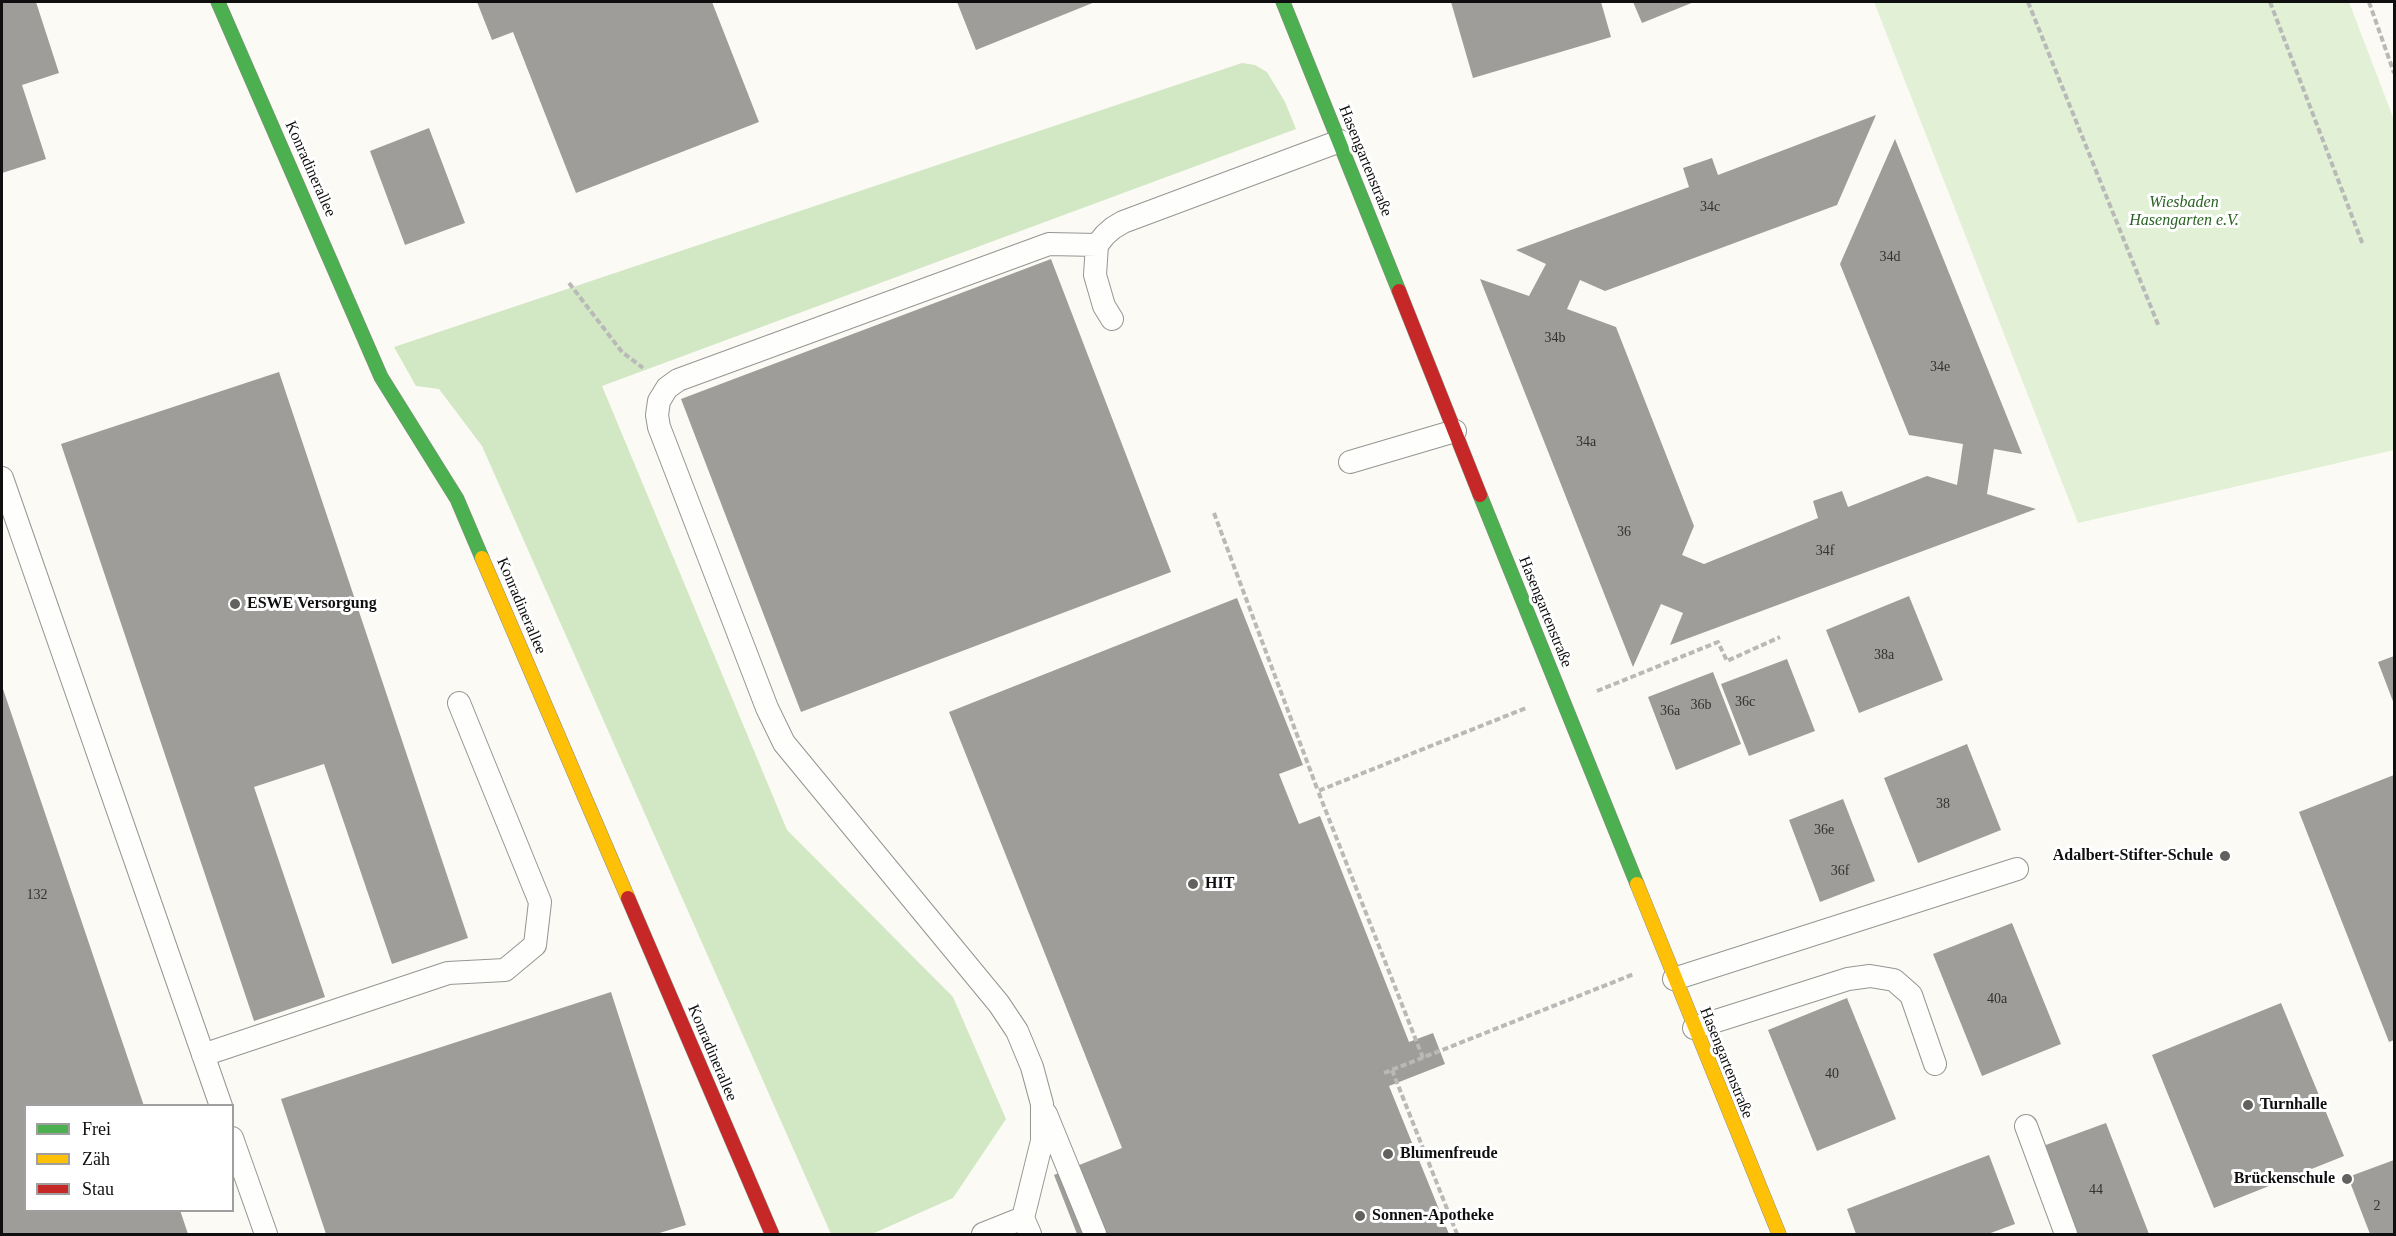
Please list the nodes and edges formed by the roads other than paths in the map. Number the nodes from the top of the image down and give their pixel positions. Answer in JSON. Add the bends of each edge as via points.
{"nodes":[{"id":1,"x":218,"y":2,"type":"edge"},
{"id":2,"x":1283,"y":2,"type":"edge"},
{"id":3,"x":1340,"y":141,"type":"junction"},
{"id":4,"x":1098,"y":245,"type":"junction"},
{"id":5,"x":1112,"y":319,"type":"dead end"},
{"id":6,"x":1455,"y":431,"type":"junction"},
{"id":7,"x":1350,"y":462,"type":"dead end"},
{"id":8,"x":2,"y":478,"type":"edge"},
{"id":9,"x":459,"y":703,"type":"dead end"},
{"id":10,"x":2017,"y":869,"type":"dead end"},
{"id":11,"x":1671,"y":970,"type":"junction"},
{"id":12,"x":1694,"y":1028,"type":"junction"},
{"id":13,"x":203,"y":1054,"type":"junction"},
{"id":14,"x":1935,"y":1064,"type":"dead end"},
{"id":15,"x":220,"y":1104,"type":"edge"},
{"id":16,"x":1042,"y":1104,"type":"junction"},
{"id":17,"x":2026,"y":1126,"type":"dead end"},
{"id":18,"x":234,"y":1144,"type":"edge"},
{"id":19,"x":1026,"y":1226,"type":"edge"},
{"id":20,"x":266,"y":1234,"type":"edge"},
{"id":21,"x":772,"y":1234,"type":"edge"},
{"id":22,"x":983,"y":1234,"type":"edge"},
{"id":23,"x":1095,"y":1234,"type":"edge"},
{"id":24,"x":1779,"y":1234,"type":"edge"},
{"id":25,"x":2066,"y":1234,"type":"edge"}],
"edges":[{"from":1,"to":21,"type":"street","name":"Konradinerallee","via":[[381,377],[457,500]]},
{"from":2,"to":3,"type":"street","name":"Hasengartenstraße"},
{"from":3,"to":4,"type":"lane","via":[[1123,222],[1104,235]]},
{"from":3,"to":6,"type":"street","name":"Hasengartenstraße"},
{"from":4,"to":5,"type":"lane","via":[[1095,275]]},
{"from":4,"to":16,"type":"lane","via":[[1050,244],[678,380],[659,400],[657,415],[767,708],[784,743],[999,1004],[1017,1031]]},
{"from":6,"to":7,"type":"lane"},
{"from":6,"to":11,"type":"street","name":"Hasengartenstraße"},
{"from":8,"to":13,"type":"lane"},
{"from":9,"to":13,"type":"lane","via":[[540,902],[535,945],[505,970],[448,973]]},
{"from":10,"to":11,"type":"lane"},
{"from":11,"to":12,"type":"street","name":"Hasengartenstraße"},
{"from":12,"to":14,"type":"lane","via":[[1848,979],[1870,976],[1894,980],[1911,995]]},
{"from":12,"to":24,"type":"street","name":"Hasengartenstraße"},
{"from":13,"to":15,"type":"lane"},
{"from":16,"to":19,"type":"lane","via":[[1042,1141]]},
{"from":16,"to":23,"type":"lane"},
{"from":17,"to":25,"type":"lane"},
{"from":18,"to":20,"type":"lane"},
{"from":19,"to":22,"type":"lane"}]}
